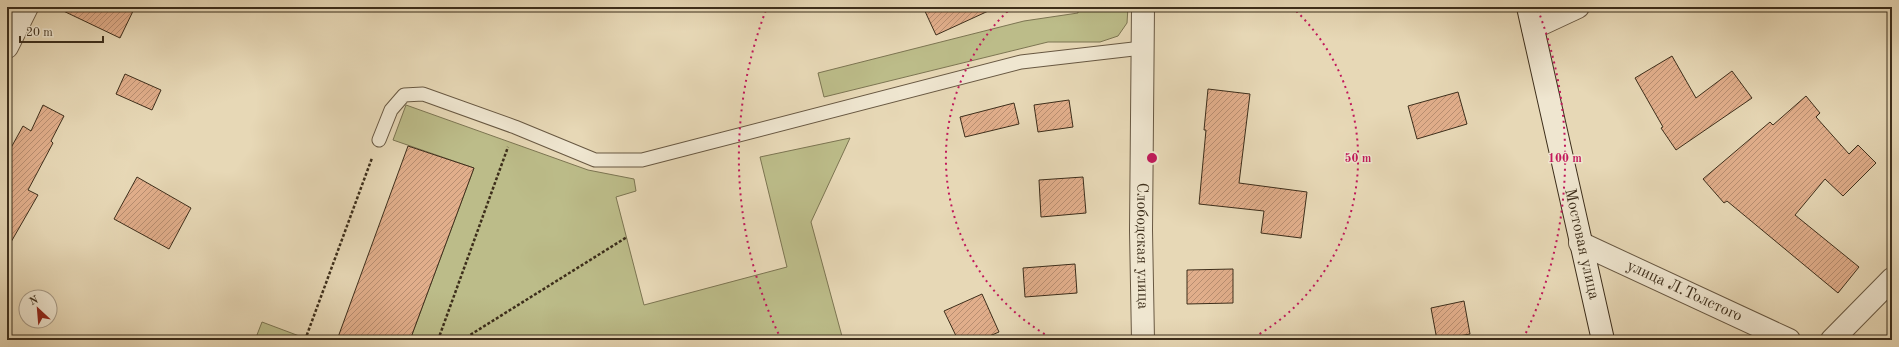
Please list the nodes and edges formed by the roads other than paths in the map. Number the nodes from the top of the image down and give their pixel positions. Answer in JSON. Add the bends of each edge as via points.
{"nodes":[{"id":1,"x":27,"y":7,"type":"edge"},
{"id":2,"x":1143,"y":7,"type":"edge"},
{"id":3,"x":1528,"y":7,"type":"edge"},
{"id":4,"x":1578,"y":7,"type":"edge"},
{"id":5,"x":1533,"y":28,"type":"junction"},
{"id":6,"x":7,"y":47,"type":"edge"},
{"id":7,"x":1142,"y":48,"type":"junction"},
{"id":8,"x":379,"y":140,"type":"road end"},
{"id":9,"x":1580,"y":243,"type":"junction"},
{"id":10,"x":1892,"y":279,"type":"edge"},
{"id":11,"x":1143,"y":340,"type":"edge"},
{"id":12,"x":1603,"y":340,"type":"edge"},
{"id":13,"x":1789,"y":340,"type":"edge"},
{"id":14,"x":1832,"y":340,"type":"edge"}],
"edges":[{"from":1,"to":6,"type":"street"},
{"from":2,"to":7,"type":"street","name":"Слободская улица"},
{"from":3,"to":5,"type":"street","name":"Мостовая улица"},
{"from":4,"to":5,"type":"street"},
{"from":5,"to":9,"type":"street","name":"Мостовая улица"},
{"from":7,"to":8,"type":"lane","via":[[1021,62],[642,160],[595,160],[515,127],[423,94],[404,95],[391,110]]},
{"from":7,"to":11,"type":"street","name":"Слободская улица"},
{"from":9,"to":12,"type":"street","name":"Мостовая улица"},
{"from":9,"to":13,"type":"street","name":"улица Л.Толстого"},
{"from":10,"to":14,"type":"street"}]}
